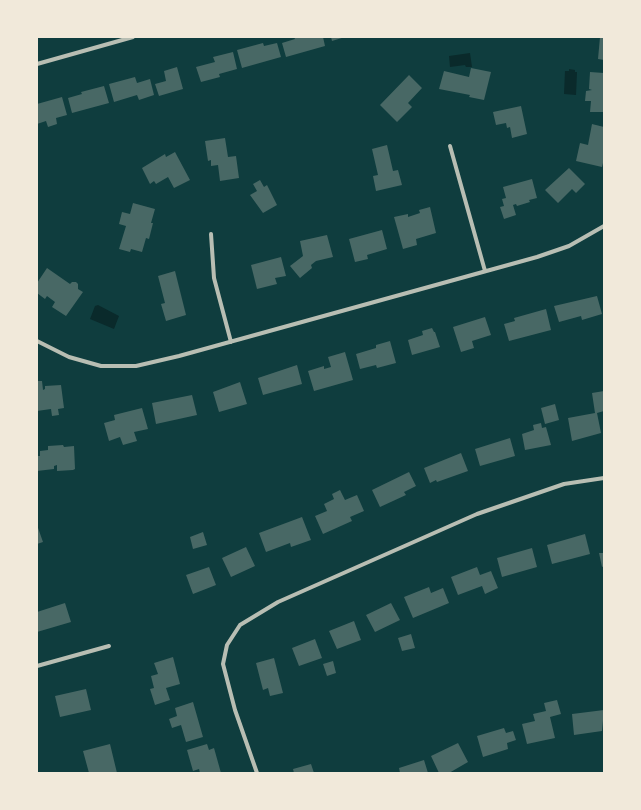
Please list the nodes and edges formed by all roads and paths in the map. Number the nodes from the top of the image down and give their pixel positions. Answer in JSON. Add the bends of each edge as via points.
{"nodes":[{"id":1,"x":133,"y":37,"type":"edge"},
{"id":2,"x":37,"y":64,"type":"edge"},
{"id":3,"x":450,"y":146,"type":"dead end"},
{"id":4,"x":604,"y":226,"type":"edge"},
{"id":5,"x":210,"y":234,"type":"dead end"},
{"id":6,"x":485,"y":271,"type":"junction"},
{"id":7,"x":37,"y":341,"type":"edge"},
{"id":8,"x":231,"y":342,"type":"junction"},
{"id":9,"x":604,"y":478,"type":"edge"},
{"id":10,"x":109,"y":646,"type":"dead end"},
{"id":11,"x":37,"y":666,"type":"edge"},
{"id":12,"x":257,"y":773,"type":"edge"}],
"edges":[{"from":1,"to":2,"type":"street"},
{"from":3,"to":6,"type":"street"},
{"from":4,"to":6,"type":"street","via":[[569,246]]},
{"from":5,"to":8,"type":"street","via":[[214,278]]},
{"from":6,"to":8,"type":"street"},
{"from":7,"to":8,"type":"street","via":[[69,357],[101,366],[124,367]]},
{"from":9,"to":12,"type":"street","via":[[564,484],[477,514],[278,602],[240,625],[227,645],[223,664],[235,710]]},
{"from":10,"to":11,"type":"street"}]}
